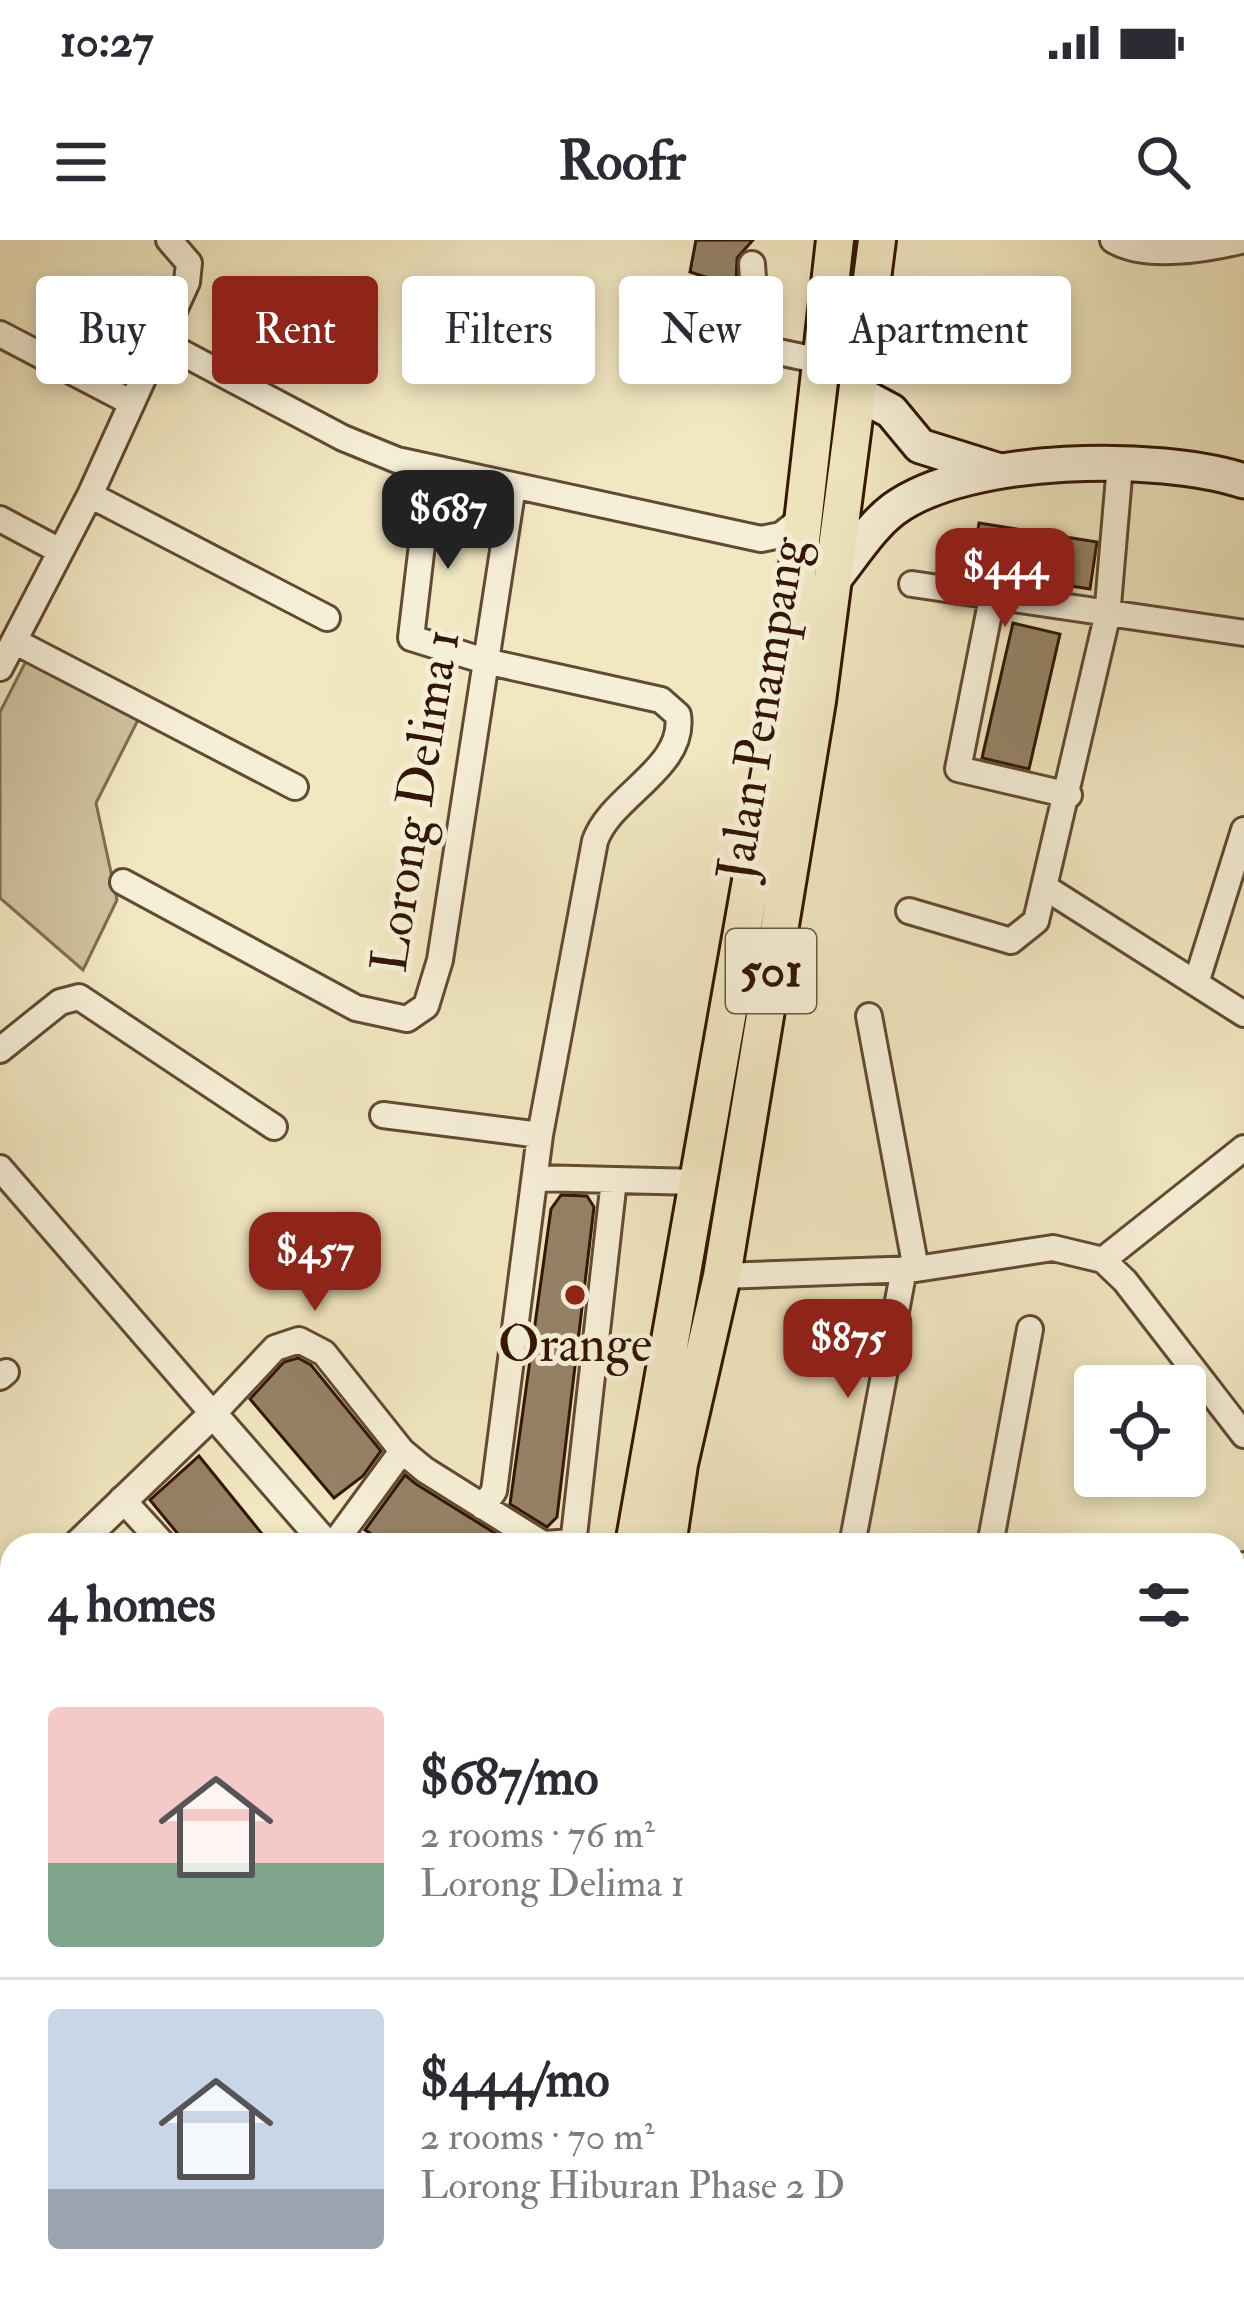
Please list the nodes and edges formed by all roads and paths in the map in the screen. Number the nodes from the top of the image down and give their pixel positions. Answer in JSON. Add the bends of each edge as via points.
{"nodes":[{"id":1,"x":169,"y":240,"type":"edge"},
{"id":2,"x":835,"y":240,"type":"edge"},
{"id":3,"x":877,"y":240,"type":"edge"},
{"id":4,"x":1113,"y":240,"type":"edge"},
{"id":5,"x":1244,"y":240,"type":"edge"},
{"id":6,"x":752,"y":264,"type":"dead end"},
{"id":7,"x":831,"y":276,"type":"edge"},
{"id":8,"x":188,"y":277,"type":"edge"},
{"id":9,"x":0,"y":334,"type":"edge"},
{"id":10,"x":188,"y":356,"type":"edge"},
{"id":11,"x":807,"y":358,"type":"edge"},
{"id":12,"x":141,"y":384,"type":"edge"},
{"id":13,"x":819,"y":384,"type":"edge"},
{"id":14,"x":861,"y":395,"type":"junction"},
{"id":15,"x":132,"y":403,"type":"junction"},
{"id":16,"x":816,"y":411,"type":"junction"},
{"id":17,"x":920,"y":446,"type":"junction"},
{"id":18,"x":1120,"y":466,"type":"junction"},
{"id":19,"x":431,"y":468,"type":"junction"},
{"id":20,"x":1002,"y":471,"type":"junction"},
{"id":21,"x":1244,"y":481,"type":"edge"},
{"id":22,"x":513,"y":486,"type":"junction"},
{"id":23,"x":89,"y":495,"type":"junction"},
{"id":24,"x":916,"y":495,"type":"junction"},
{"id":25,"x":806,"y":515,"type":"junction"},
{"id":26,"x":0,"y":519,"type":"edge"},
{"id":27,"x":761,"y":539,"type":"junction"},
{"id":28,"x":60,"y":551,"type":"junction"},
{"id":29,"x":816,"y":583,"type":"junction"},
{"id":30,"x":913,"y":584,"type":"dead end"},
{"id":31,"x":992,"y":598,"type":"junction"},
{"id":32,"x":1107,"y":617,"type":"junction"},
{"id":33,"x":327,"y":618,"type":"dead end"},
{"id":34,"x":1244,"y":633,"type":"edge"},
{"id":35,"x":14,"y":641,"type":"junction"},
{"id":36,"x":485,"y":661,"type":"junction"},
{"id":37,"x":0,"y":668,"type":"edge"},
{"id":38,"x":296,"y":787,"type":"dead end"},
{"id":39,"x":1070,"y":795,"type":"junction"},
{"id":40,"x":1244,"y":830,"type":"edge"},
{"id":41,"x":123,"y":882,"type":"dead end"},
{"id":42,"x":1046,"y":888,"type":"junction"},
{"id":43,"x":910,"y":911,"type":"dead end"},
{"id":44,"x":1197,"y":980,"type":"junction"},
{"id":45,"x":1244,"y":1014,"type":"edge"},
{"id":46,"x":869,"y":1016,"type":"dead end"},
{"id":47,"x":761,"y":1025,"type":"junction"},
{"id":48,"x":724,"y":1040,"type":"junction"},
{"id":49,"x":0,"y":1049,"type":"edge"},
{"id":50,"x":382,"y":1115,"type":"dead end"},
{"id":51,"x":274,"y":1127,"type":"dead end"},
{"id":52,"x":540,"y":1136,"type":"junction"},
{"id":53,"x":1244,"y":1148,"type":"edge"},
{"id":54,"x":0,"y":1168,"type":"edge"},
{"id":55,"x":535,"y":1178,"type":"junction"},
{"id":56,"x":614,"y":1180,"type":"junction"},
{"id":57,"x":697,"y":1182,"type":"junction"},
{"id":58,"x":1103,"y":1260,"type":"junction"},
{"id":59,"x":910,"y":1269,"type":"junction"},
{"id":60,"x":722,"y":1276,"type":"junction"},
{"id":61,"x":1030,"y":1329,"type":"dead end"},
{"id":62,"x":213,"y":1414,"type":"junction"},
{"id":63,"x":1244,"y":1435,"type":"edge"},
{"id":64,"x":402,"y":1451,"type":"junction"},
{"id":65,"x":122,"y":1499,"type":"junction"},
{"id":66,"x":483,"y":1507,"type":"junction"},
{"id":67,"x":89,"y":1533,"type":"edge"},
{"id":68,"x":153,"y":1533,"type":"edge"},
{"id":69,"x":319,"y":1533,"type":"edge"},
{"id":70,"x":339,"y":1533,"type":"edge"},
{"id":71,"x":525,"y":1533,"type":"edge"},
{"id":72,"x":574,"y":1533,"type":"edge"},
{"id":73,"x":636,"y":1533,"type":"edge"},
{"id":74,"x":669,"y":1533,"type":"edge"},
{"id":75,"x":855,"y":1533,"type":"edge"},
{"id":76,"x":992,"y":1533,"type":"edge"}],
"edges":[{"from":1,"to":8,"type":"street","via":[[189,262]]},
{"from":2,"to":7,"type":"main road","name":"Jalan Penampang","number":"501"},
{"from":3,"to":14,"type":"main road","name":"Jalan Penampang","number":"501"},
{"from":4,"to":5,"type":"street","via":[[1162,250]]},
{"from":6,"to":11,"type":"street","via":[[764,349]]},
{"from":9,"to":15,"type":"street"},
{"from":10,"to":19,"type":"street","via":[[344,438]]},
{"from":12,"to":15,"type":"street"},
{"from":13,"to":16,"type":"main road","name":"Jalan Penampang","number":"501"},
{"from":14,"to":16,"type":"main road","via":[[836,397]]},
{"from":14,"to":17,"type":"main road","via":[[891,412]]},
{"from":14,"to":29,"type":"main road","name":"Jalan Penampang","number":"501"},
{"from":15,"to":23,"type":"street"},
{"from":16,"to":25,"type":"main road","name":"Jalan Penampang","number":"501"},
{"from":17,"to":20,"type":"main road"},
{"from":17,"to":24,"type":"main road","via":[[926,470]]},
{"from":18,"to":20,"type":"main road"},
{"from":18,"to":21,"type":"main road"},
{"from":18,"to":32,"type":"street"},
{"from":19,"to":22,"type":"street"},
{"from":19,"to":36,"type":"street","via":[[411,638]]},
{"from":20,"to":24,"type":"main road"},
{"from":22,"to":27,"type":"street"},
{"from":22,"to":36,"type":"street","name":"Lorong Delima 1"},
{"from":23,"to":28,"type":"street"},
{"from":23,"to":33,"type":"street"},
{"from":24,"to":29,"type":"main road"},
{"from":25,"to":27,"type":"street"},
{"from":25,"to":29,"type":"main road","name":"Jalan Penampang","number":"501"},
{"from":26,"to":28,"type":"street"},
{"from":27,"to":29,"type":"street"},
{"from":28,"to":35,"type":"street"},
{"from":29,"to":47,"type":"main road","name":"Jalan Penampang","number":"501"},
{"from":29,"to":48,"type":"main road","name":"Jalan Penampang","number":"501"},
{"from":30,"to":31,"type":"street"},
{"from":31,"to":32,"type":"street"},
{"from":31,"to":39,"type":"street","via":[[958,769]]},
{"from":32,"to":34,"type":"street"},
{"from":32,"to":39,"type":"street"},
{"from":35,"to":37,"type":"street"},
{"from":35,"to":38,"type":"street"},
{"from":36,"to":41,"type":"street","name":"Lorong Delima 1","via":[[434,990],[418,1014],[380,1018],[356,1008]]},
{"from":36,"to":52,"type":"street","via":[[671,705],[680,729],[660,764],[606,816],[595,842]]},
{"from":39,"to":42,"type":"street"},
{"from":40,"to":44,"type":"street"},
{"from":42,"to":43,"type":"street","via":[[1036,921],[1011,941]]},
{"from":42,"to":44,"type":"street"},
{"from":44,"to":45,"type":"street"},
{"from":46,"to":59,"type":"street"},
{"from":47,"to":48,"type":"main road","via":[[740,1027]]},
{"from":47,"to":60,"type":"main road","name":"Jalan Penampang","number":"501"},
{"from":48,"to":57,"type":"main road","name":"Jalan Penampang","number":"501"},
{"from":49,"to":51,"type":"street","via":[[60,1002],[79,997]]},
{"from":50,"to":52,"type":"street"},
{"from":52,"to":55,"type":"street"},
{"from":53,"to":58,"type":"street"},
{"from":54,"to":62,"type":"street"},
{"from":55,"to":56,"type":"street"},
{"from":55,"to":66,"type":"street","via":[[494,1491]]},
{"from":56,"to":57,"type":"street"},
{"from":56,"to":72,"type":"street"},
{"from":57,"to":73,"type":"main road","name":"Jalan Penampang","number":"501"},
{"from":58,"to":59,"type":"street","via":[[1053,1248]]},
{"from":58,"to":63,"type":"street"},
{"from":59,"to":60,"type":"street"},
{"from":59,"to":75,"type":"street"},
{"from":60,"to":74,"type":"main road","name":"Jalan Penampang","number":"501"},
{"from":61,"to":76,"type":"street"},
{"from":62,"to":64,"type":"street","via":[[275,1348],[299,1340],[324,1352]]},
{"from":62,"to":65,"type":"street"},
{"from":62,"to":69,"type":"street"},
{"from":64,"to":66,"type":"street"},
{"from":64,"to":70,"type":"street"},
{"from":65,"to":67,"type":"street"},
{"from":65,"to":68,"type":"street"},
{"from":66,"to":71,"type":"street"}]}
